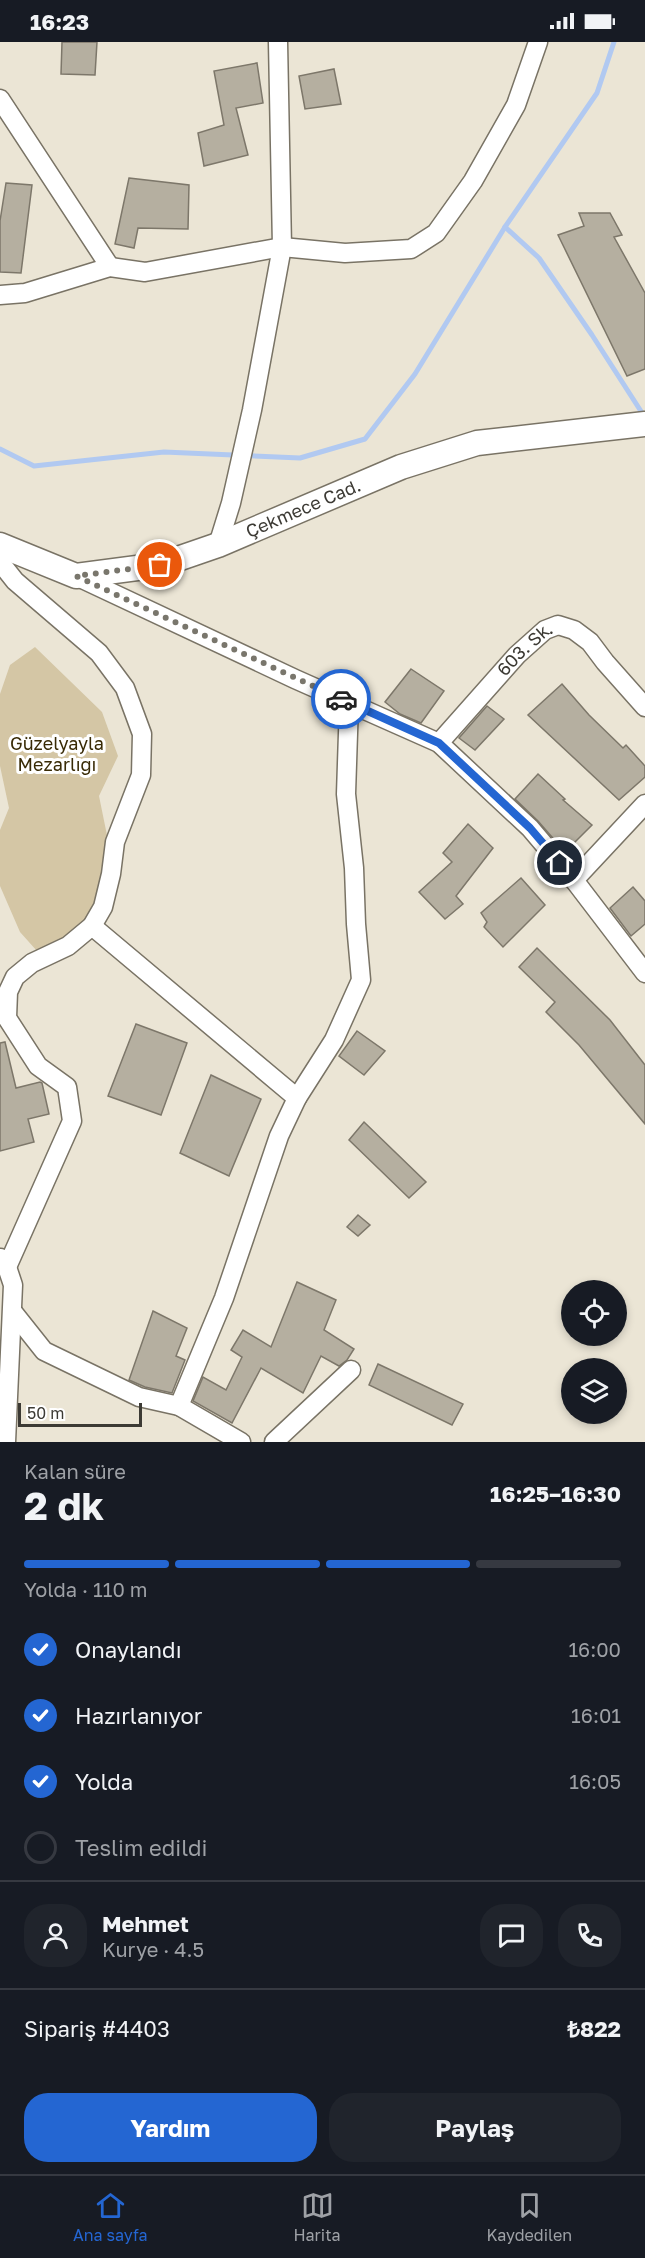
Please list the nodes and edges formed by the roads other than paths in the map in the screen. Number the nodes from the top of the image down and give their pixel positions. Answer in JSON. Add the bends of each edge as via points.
{"nodes":[{"id":1,"x":278,"y":42,"type":"edge"},
{"id":2,"x":538,"y":42,"type":"edge"},
{"id":3,"x":0,"y":99,"type":"edge"},
{"id":4,"x":282,"y":247,"type":"junction"},
{"id":5,"x":110,"y":267,"type":"junction"},
{"id":6,"x":0,"y":295,"type":"edge"},
{"id":7,"x":645,"y":424,"type":"edge"},
{"id":8,"x":0,"y":545,"type":"edge"},
{"id":9,"x":218,"y":545,"type":"junction"},
{"id":10,"x":0,"y":562,"type":"edge"},
{"id":11,"x":76,"y":576,"type":"junction"},
{"id":12,"x":349,"y":703,"type":"junction"},
{"id":13,"x":645,"y":707,"type":"edge"},
{"id":14,"x":439,"y":743,"type":"junction"},
{"id":15,"x":645,"y":804,"type":"edge"},
{"id":16,"x":574,"y":880,"type":"junction"},
{"id":17,"x":92,"y":926,"type":"junction"},
{"id":18,"x":645,"y":973,"type":"edge"},
{"id":19,"x":297,"y":1098,"type":"junction"},
{"id":20,"x":4,"y":1262,"type":"edge"},
{"id":21,"x":13,"y":1312,"type":"junction"},
{"id":22,"x":351,"y":1370,"type":"dead end"},
{"id":23,"x":179,"y":1406,"type":"junction"},
{"id":24,"x":6,"y":1442,"type":"edge"},
{"id":25,"x":241,"y":1442,"type":"edge"},
{"id":26,"x":274,"y":1442,"type":"edge"}],
"edges":[{"from":1,"to":4,"type":"street"},
{"from":2,"to":4,"type":"street","via":[[516,105],[473,181],[436,232],[411,249],[345,252]]},
{"from":3,"to":5,"type":"street"},
{"from":4,"to":5,"type":"street","via":[[145,272]]},
{"from":4,"to":9,"type":"street","via":[[252,410]]},
{"from":5,"to":6,"type":"street","via":[[26,293]]},
{"from":7,"to":9,"type":"street","name":"Çekmece Cad.","via":[[477,442],[401,467]]},
{"from":8,"to":11,"type":"street","name":"Çekmece Cad."},
{"from":9,"to":11,"type":"street","name":"Çekmece Cad.","via":[[160,565]]},
{"from":10,"to":17,"type":"street","via":[[15,581],[99,653],[125,688],[142,734],[141,775],[115,842],[103,908]]},
{"from":11,"to":12,"type":"street"},
{"from":12,"to":14,"type":"street"},
{"from":12,"to":19,"type":"street","via":[[346,794],[361,980],[334,1040]]},
{"from":13,"to":14,"type":"street","name":"603. Sk.","via":[[590,642],[574,630],[558,625],[544,630],[517,655]]},
{"from":14,"to":16,"type":"street","via":[[530,828]]},
{"from":15,"to":16,"type":"street"},
{"from":16,"to":18,"type":"street"},
{"from":17,"to":19,"type":"street"},
{"from":17,"to":20,"type":"street","via":[[68,946],[32,963],[15,978],[8,992],[7,1018],[38,1066],[67,1087],[72,1121]]},
{"from":19,"to":23,"type":"street","via":[[279,1136],[224,1298]]},
{"from":20,"to":21,"type":"street","via":[[13,1285]]},
{"from":21,"to":23,"type":"street","via":[[44,1351],[139,1397]]},
{"from":21,"to":24,"type":"street"},
{"from":22,"to":26,"type":"street"},
{"from":23,"to":25,"type":"street"}]}
